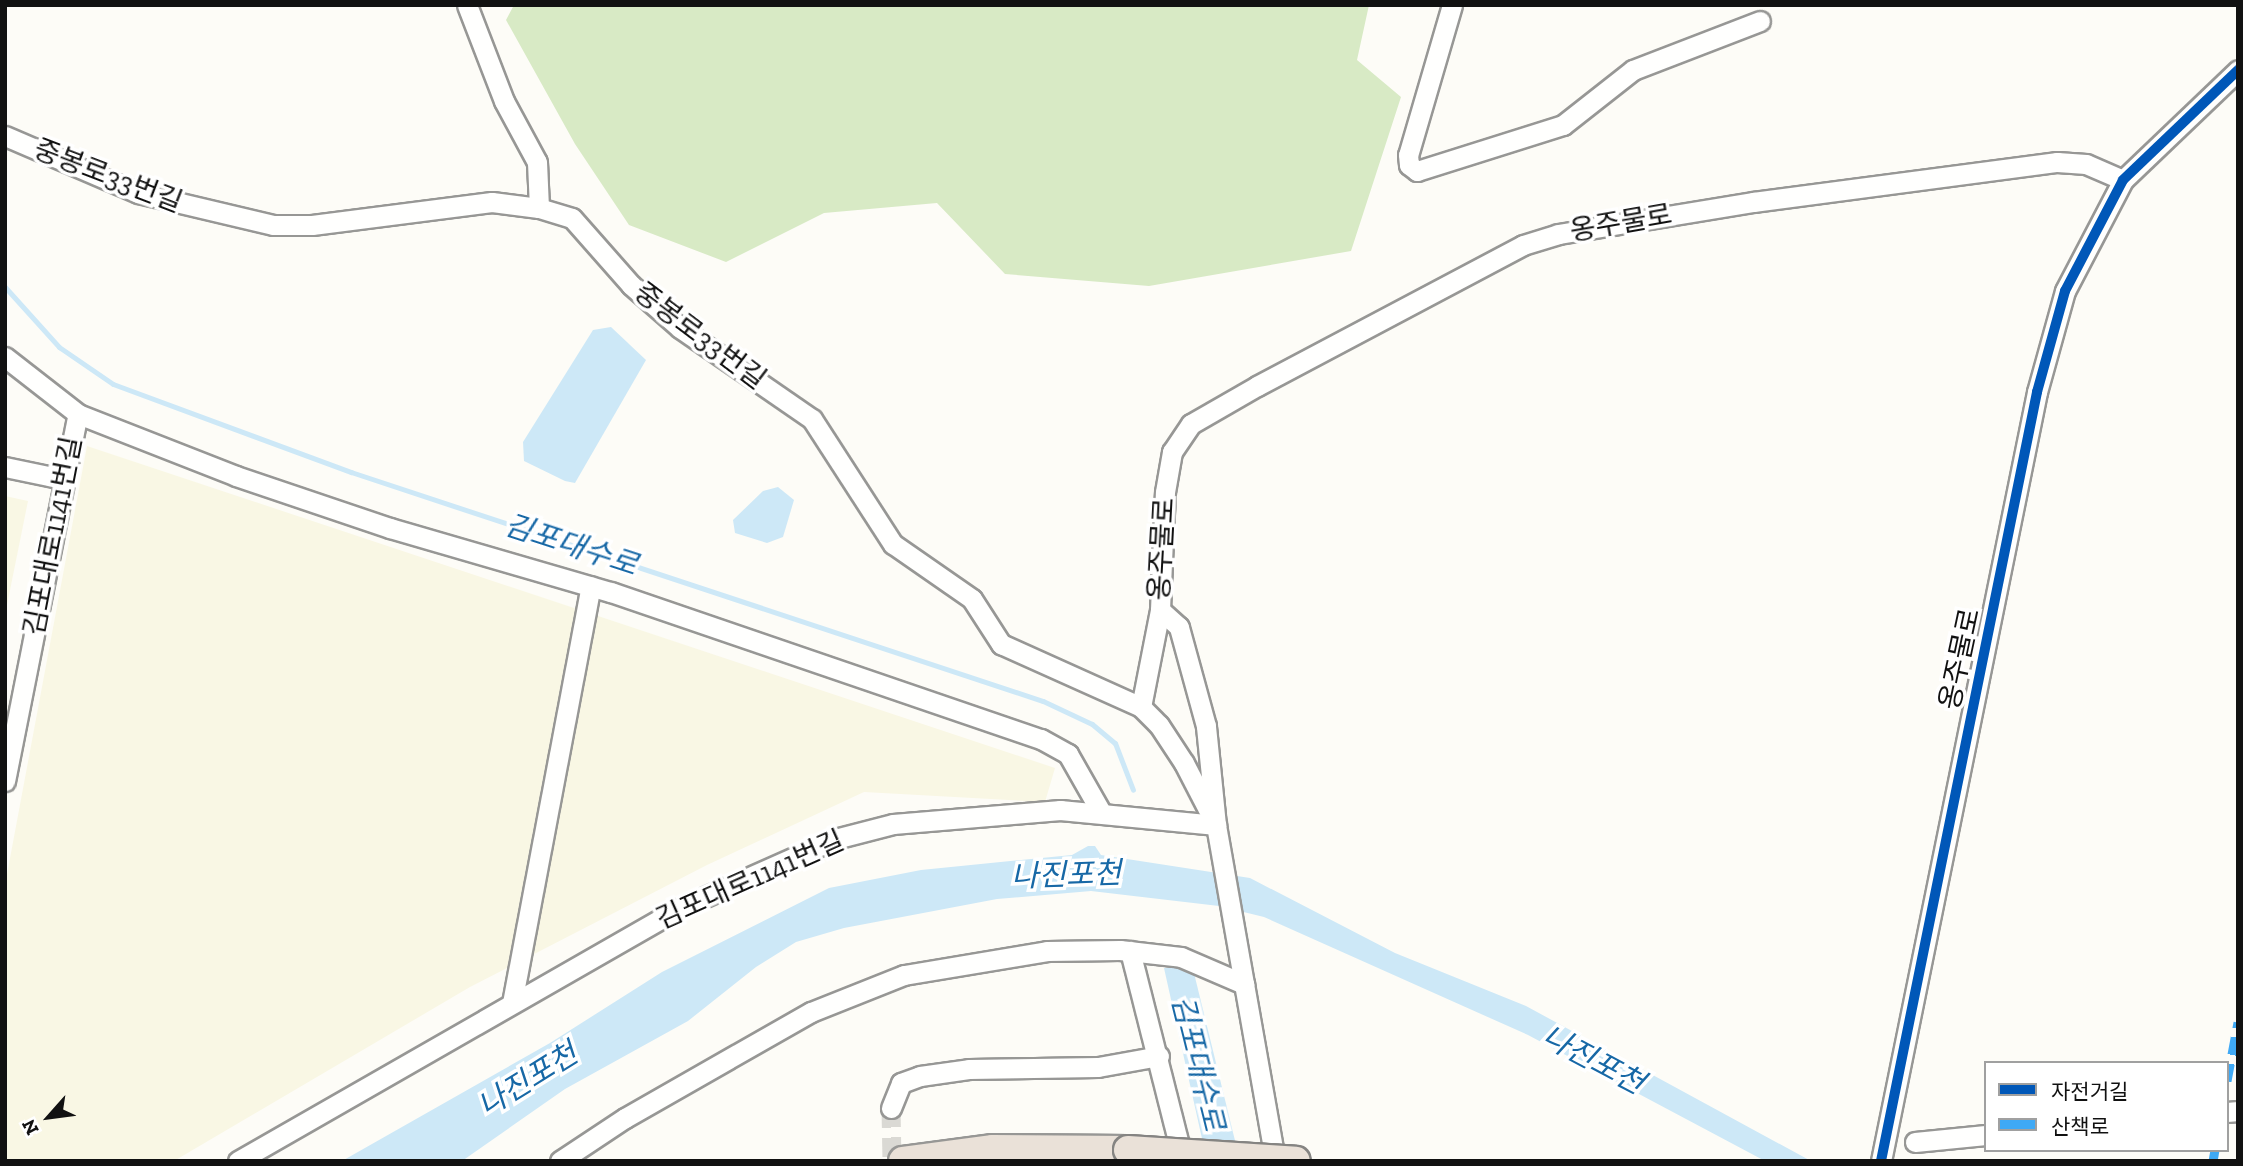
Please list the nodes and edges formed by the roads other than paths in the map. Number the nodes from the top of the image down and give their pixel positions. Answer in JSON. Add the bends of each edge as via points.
{"nodes":[{"id":1,"x":467,"y":5,"type":"edge"},
{"id":2,"x":1452,"y":5,"type":"edge"},
{"id":3,"x":1760,"y":22,"type":"dead end"},
{"id":4,"x":2238,"y":70,"type":"edge"},
{"id":5,"x":5,"y":136,"type":"edge"},
{"id":6,"x":2123,"y":180,"type":"junction"},
{"id":7,"x":539,"y":208,"type":"junction"},
{"id":8,"x":5,"y":357,"type":"edge"},
{"id":9,"x":78,"y":414,"type":"junction"},
{"id":10,"x":5,"y":467,"type":"edge"},
{"id":11,"x":63,"y":479,"type":"junction"},
{"id":12,"x":591,"y":586,"type":"junction"},
{"id":13,"x":1160,"y":610,"type":"junction"},
{"id":14,"x":1141,"y":707,"type":"junction"},
{"id":15,"x":5,"y":781,"type":"edge"},
{"id":16,"x":1101,"y":812,"type":"junction"},
{"id":17,"x":1217,"y":832,"type":"junction"},
{"id":18,"x":1130,"y":951,"type":"junction"},
{"id":19,"x":1242,"y":975,"type":"junction"},
{"id":20,"x":512,"y":1003,"type":"junction"},
{"id":21,"x":1159,"y":1056,"type":"junction"},
{"id":22,"x":891,"y":1108,"type":"tunnel mouth"},
{"id":23,"x":1984,"y":1135,"type":"edge"},
{"id":24,"x":1915,"y":1142,"type":"dead end"},
{"id":25,"x":1881,"y":1159,"type":"edge"},
{"id":26,"x":238,"y":1161,"type":"edge"},
{"id":27,"x":559,"y":1161,"type":"edge"},
{"id":28,"x":903,"y":1161,"type":"edge"},
{"id":29,"x":1183,"y":1161,"type":"edge"},
{"id":30,"x":1275,"y":1161,"type":"edge"},
{"id":31,"x":1296,"y":1161,"type":"edge"}],
"edges":[{"from":1,"to":7,"type":"street","via":[[504,102],[537,162]]},
{"from":2,"to":3,"type":"street","via":[[1408,155],[1409,165],[1417,171],[1563,125],[1640,66]]},
{"from":4,"to":6,"type":"street"},
{"from":5,"to":7,"type":"street","name":"중봉로33번길","via":[[138,193],[273,225],[324,224],[466,203]]},
{"from":6,"to":13,"type":"street","name":"옹주물로","via":[[2071,162],[2006,167],[1677,213],[1523,245],[1192,424],[1181,436],[1167,470]]},
{"from":6,"to":25,"type":"street","name":"옹주물로","via":[[2065,291],[2037,392]]},
{"from":7,"to":14,"type":"street","name":"중봉로33번길","via":[[572,218],[631,285],[680,328],[813,419],[893,544],[972,599],[1001,643]]},
{"from":8,"to":9,"type":"street"},
{"from":9,"to":11,"type":"street","name":"김포대로1141번길"},
{"from":9,"to":12,"type":"street","via":[[300,499]]},
{"from":10,"to":11,"type":"street"},
{"from":11,"to":15,"type":"street","name":"김포대로1141번길"},
{"from":12,"to":16,"type":"street","via":[[1041,739],[1068,754]]},
{"from":12,"to":20,"type":"street"},
{"from":13,"to":14,"type":"street","name":"옹주물로"},
{"from":13,"to":17,"type":"street","via":[[1179,627],[1206,726]]},
{"from":14,"to":17,"type":"street","via":[[1184,763]]},
{"from":16,"to":17,"type":"street","name":"김포대로1141번길"},
{"from":16,"to":20,"type":"street","name":"김포대로1141번길","via":[[1028,811],[893,824],[835,839],[709,893]]},
{"from":17,"to":19,"type":"street"},
{"from":18,"to":19,"type":"street","via":[[1181,957]]},
{"from":18,"to":21,"type":"street"},
{"from":18,"to":27,"type":"street","via":[[1026,953],[870,986],[739,1051]]},
{"from":19,"to":30,"type":"street"},
{"from":20,"to":26,"type":"street","name":"김포대로1141번길"},
{"from":21,"to":22,"type":"street","via":[[1108,1066],[969,1069],[920,1076],[901,1083]]},
{"from":21,"to":29,"type":"street"},
{"from":23,"to":24,"type":"street"},
{"from":28,"to":31,"type":"highway","bridge":true,"via":[[993,1149],[1128,1150]]}]}
